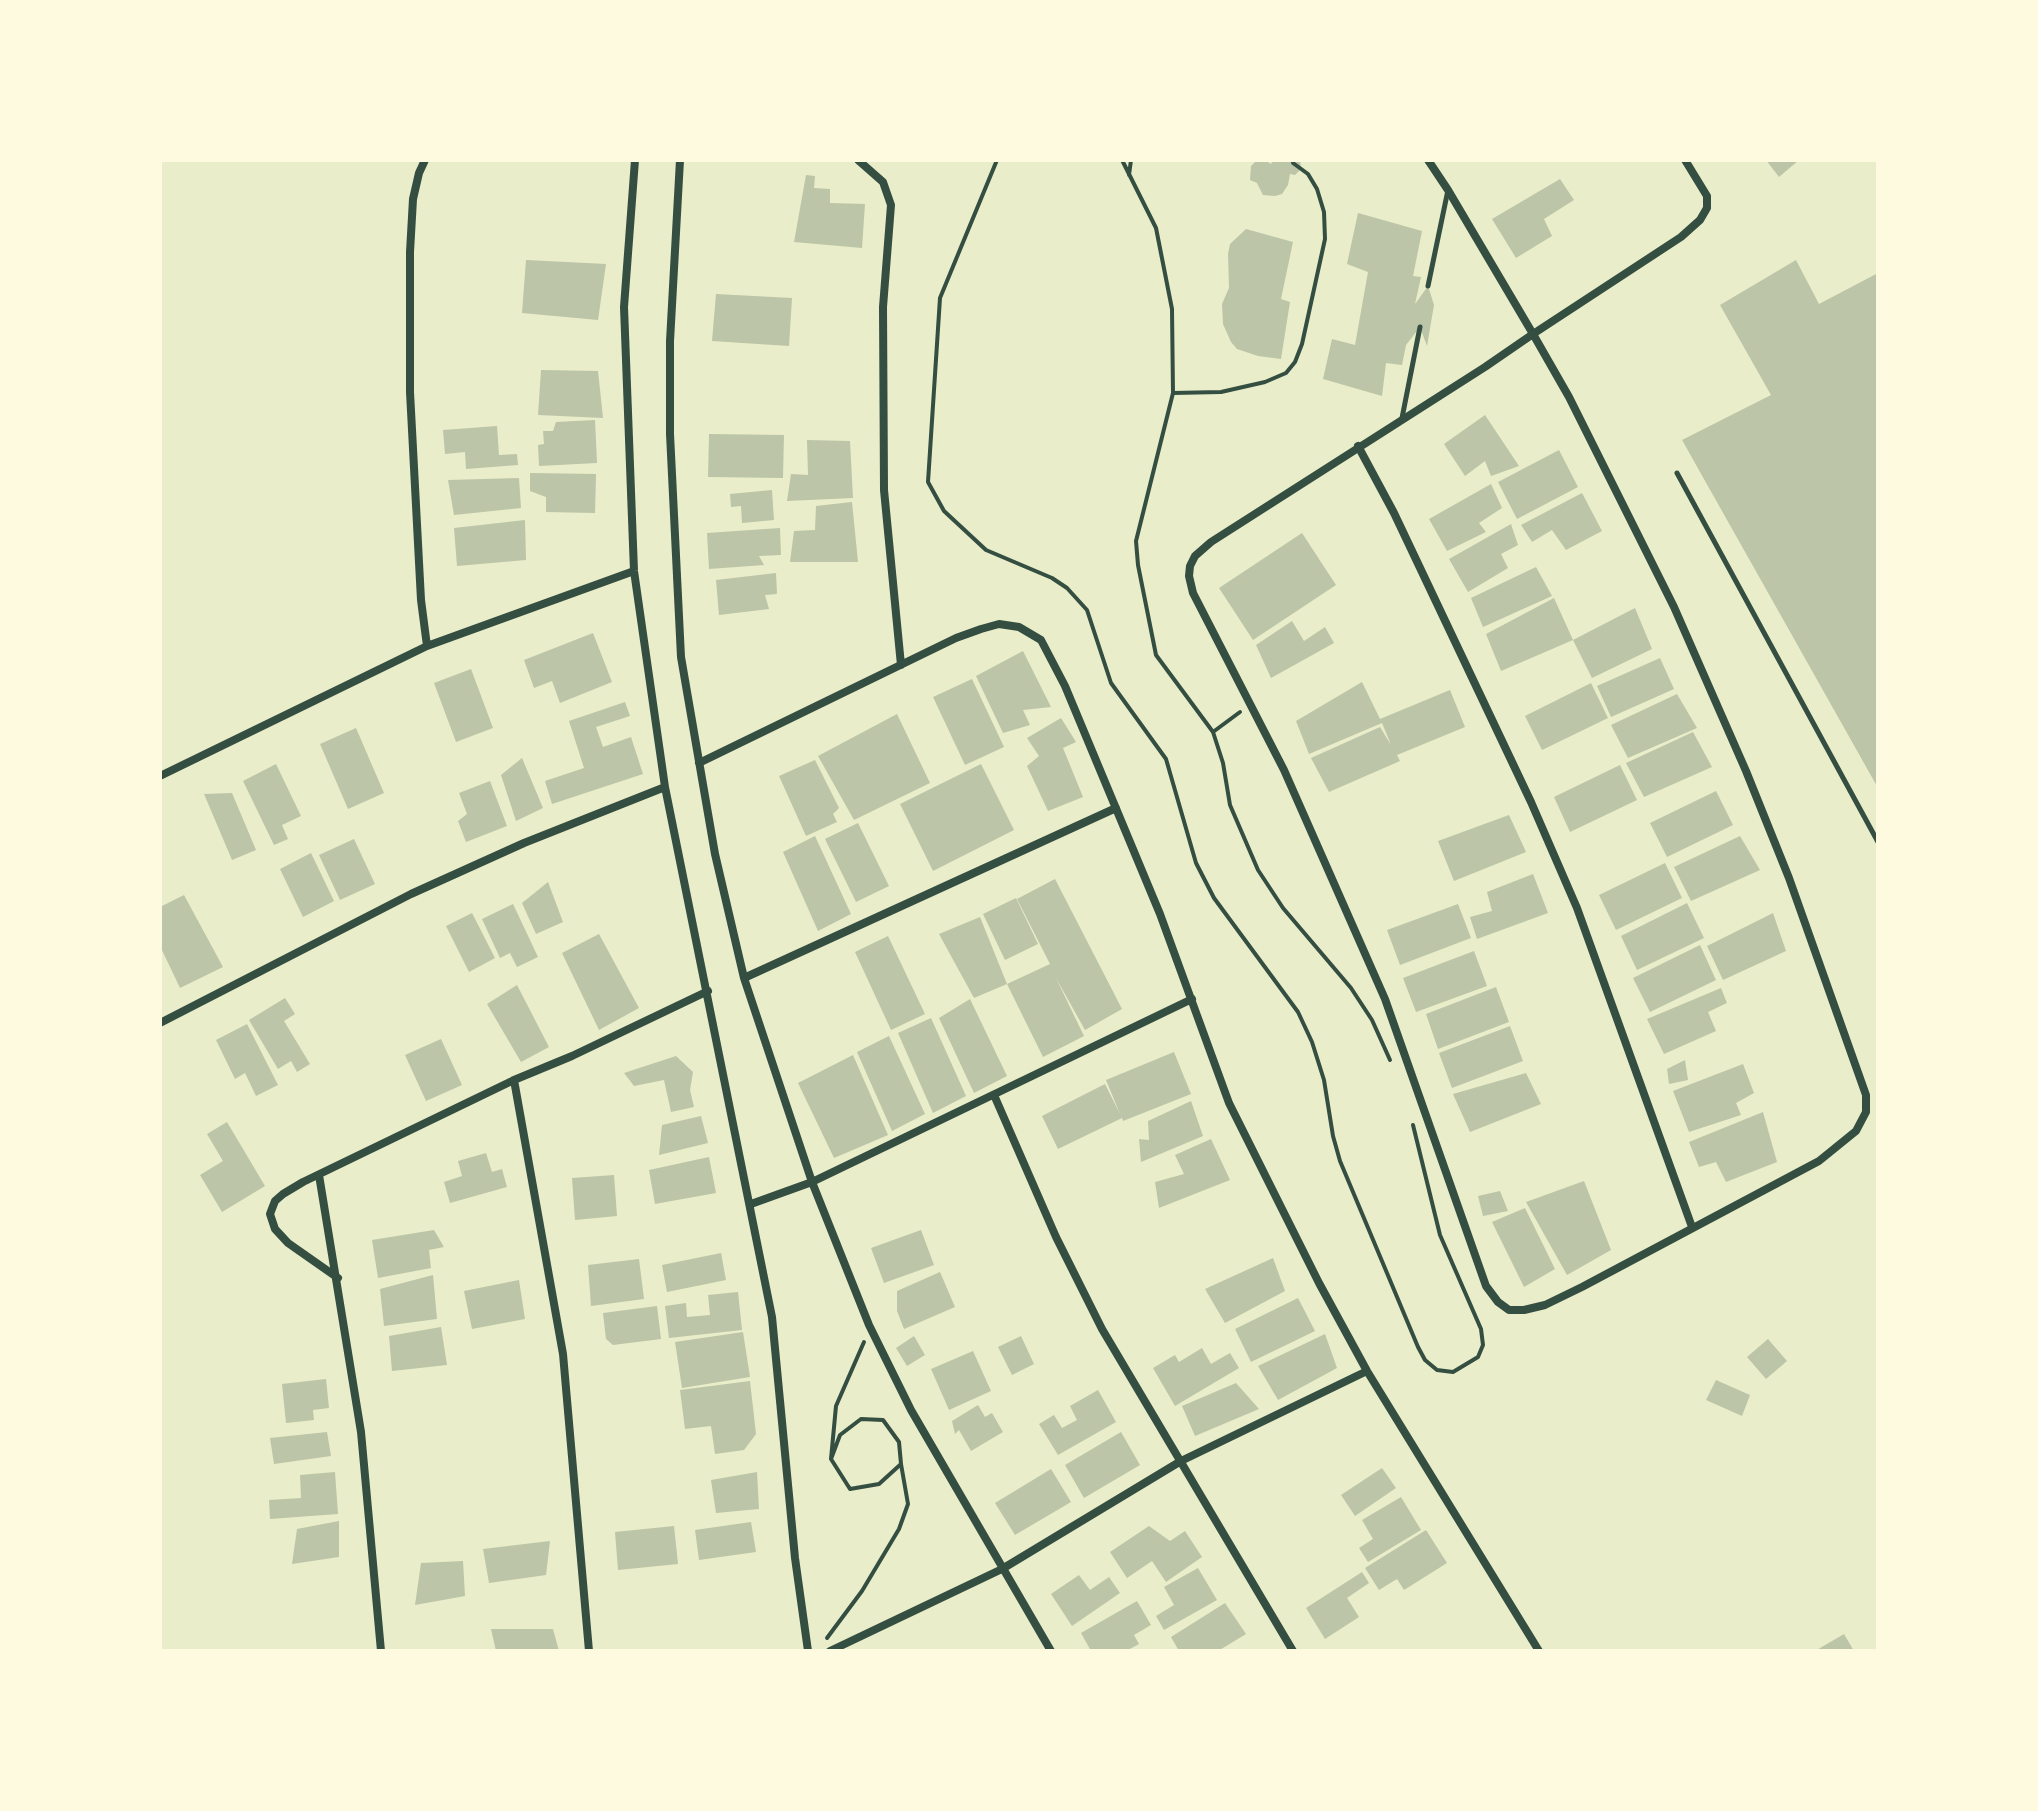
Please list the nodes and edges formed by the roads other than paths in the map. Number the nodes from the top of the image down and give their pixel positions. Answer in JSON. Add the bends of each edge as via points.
{"nodes":[{"id":1,"x":425,"y":160,"type":"edge"},
{"id":2,"x":635,"y":160,"type":"edge"},
{"id":3,"x":680,"y":160,"type":"edge"},
{"id":4,"x":858,"y":160,"type":"edge"},
{"id":5,"x":1428,"y":160,"type":"edge"},
{"id":6,"x":1685,"y":160,"type":"edge"},
{"id":7,"x":1448,"y":190,"type":"junction"},
{"id":8,"x":1428,"y":286,"type":"dead end"},
{"id":9,"x":1420,"y":327,"type":"dead end"},
{"id":10,"x":1533,"y":334,"type":"junction"},
{"id":11,"x":1402,"y":418,"type":"junction"},
{"id":12,"x":1358,"y":446,"type":"junction"},
{"id":13,"x":1677,"y":473,"type":"dead end"},
{"id":14,"x":634,"y":571,"type":"junction"},
{"id":15,"x":427,"y":646,"type":"junction"},
{"id":16,"x":901,"y":665,"type":"junction"},
{"id":17,"x":699,"y":763,"type":"junction"},
{"id":18,"x":160,"y":776,"type":"edge"},
{"id":19,"x":665,"y":787,"type":"junction"},
{"id":20,"x":1116,"y":808,"type":"junction"},
{"id":21,"x":1878,"y":842,"type":"edge"},
{"id":22,"x":744,"y":978,"type":"junction"},
{"id":23,"x":708,"y":991,"type":"junction"},
{"id":24,"x":1192,"y":999,"type":"junction"},
{"id":25,"x":160,"y":1023,"type":"edge"},
{"id":26,"x":514,"y":1080,"type":"junction"},
{"id":27,"x":994,"y":1095,"type":"junction"},
{"id":28,"x":319,"y":1175,"type":"junction"},
{"id":29,"x":812,"y":1182,"type":"junction"},
{"id":30,"x":751,"y":1204,"type":"junction"},
{"id":31,"x":1692,"y":1227,"type":"junction"},
{"id":32,"x":338,"y":1278,"type":"junction"},
{"id":33,"x":1367,"y":1371,"type":"junction"},
{"id":34,"x":1181,"y":1461,"type":"junction"},
{"id":35,"x":1002,"y":1569,"type":"junction"},
{"id":36,"x":381,"y":1651,"type":"edge"},
{"id":37,"x":589,"y":1651,"type":"edge"},
{"id":38,"x":808,"y":1651,"type":"edge"},
{"id":39,"x":830,"y":1651,"type":"edge"},
{"id":40,"x":1051,"y":1651,"type":"edge"},
{"id":41,"x":1293,"y":1651,"type":"edge"},
{"id":42,"x":1539,"y":1651,"type":"edge"}],
"edges":[{"from":1,"to":15,"type":"street","via":[[413,199],[410,392]]},
{"from":2,"to":14,"type":"street","via":[[624,307]]},
{"from":3,"to":17,"type":"street","via":[[670,434],[681,657]]},
{"from":4,"to":16,"type":"street","via":[[883,182],[891,205],[883,307],[884,490]]},
{"from":5,"to":7,"type":"street"},
{"from":6,"to":10,"type":"street","via":[[1707,196],[1700,220]]},
{"from":7,"to":8,"type":"lane"},
{"from":7,"to":10,"type":"street"},
{"from":9,"to":11,"type":"lane"},
{"from":10,"to":11,"type":"street"},
{"from":10,"to":31,"type":"street","via":[[1667,594],[1746,771],[1862,1078],[1866,1112],[1856,1131],[1819,1161]]},
{"from":11,"to":12,"type":"street"},
{"from":12,"to":31,"type":"street","via":[[1577,908]]},
{"from":12,"to":31,"type":"street","via":[[1211,542],[1195,556],[1189,576],[1310,826],[1385,999],[1486,1286],[1509,1310],[1545,1305]]},
{"from":13,"to":21,"type":"lane"},
{"from":14,"to":15,"type":"street"},
{"from":14,"to":19,"type":"street"},
{"from":15,"to":18,"type":"street"},
{"from":16,"to":17,"type":"street"},
{"from":16,"to":20,"type":"street","via":[[999,624],[1030,631],[1056,667]]},
{"from":17,"to":22,"type":"street"},
{"from":19,"to":23,"type":"street"},
{"from":19,"to":25,"type":"street","via":[[411,894]]},
{"from":20,"to":22,"type":"street"},
{"from":20,"to":24,"type":"street"},
{"from":22,"to":29,"type":"street"},
{"from":23,"to":26,"type":"street"},
{"from":23,"to":30,"type":"street"},
{"from":24,"to":27,"type":"street"},
{"from":24,"to":33,"type":"street","via":[[1229,1103]]},
{"from":26,"to":28,"type":"street"},
{"from":26,"to":37,"type":"street","via":[[563,1354]]},
{"from":27,"to":29,"type":"street"},
{"from":27,"to":34,"type":"street","via":[[1102,1329]]},
{"from":28,"to":32,"type":"street"},
{"from":28,"to":32,"type":"street","via":[[283,1194],[270,1214],[288,1243]]},
{"from":29,"to":30,"type":"street"},
{"from":29,"to":35,"type":"street","via":[[869,1325]]},
{"from":30,"to":38,"type":"street","via":[[772,1317]]},
{"from":32,"to":36,"type":"street","via":[[361,1432]]},
{"from":33,"to":34,"type":"street"},
{"from":33,"to":42,"type":"street"},
{"from":34,"to":35,"type":"street"},
{"from":34,"to":41,"type":"street"},
{"from":35,"to":39,"type":"street"},
{"from":35,"to":40,"type":"street"}]}
